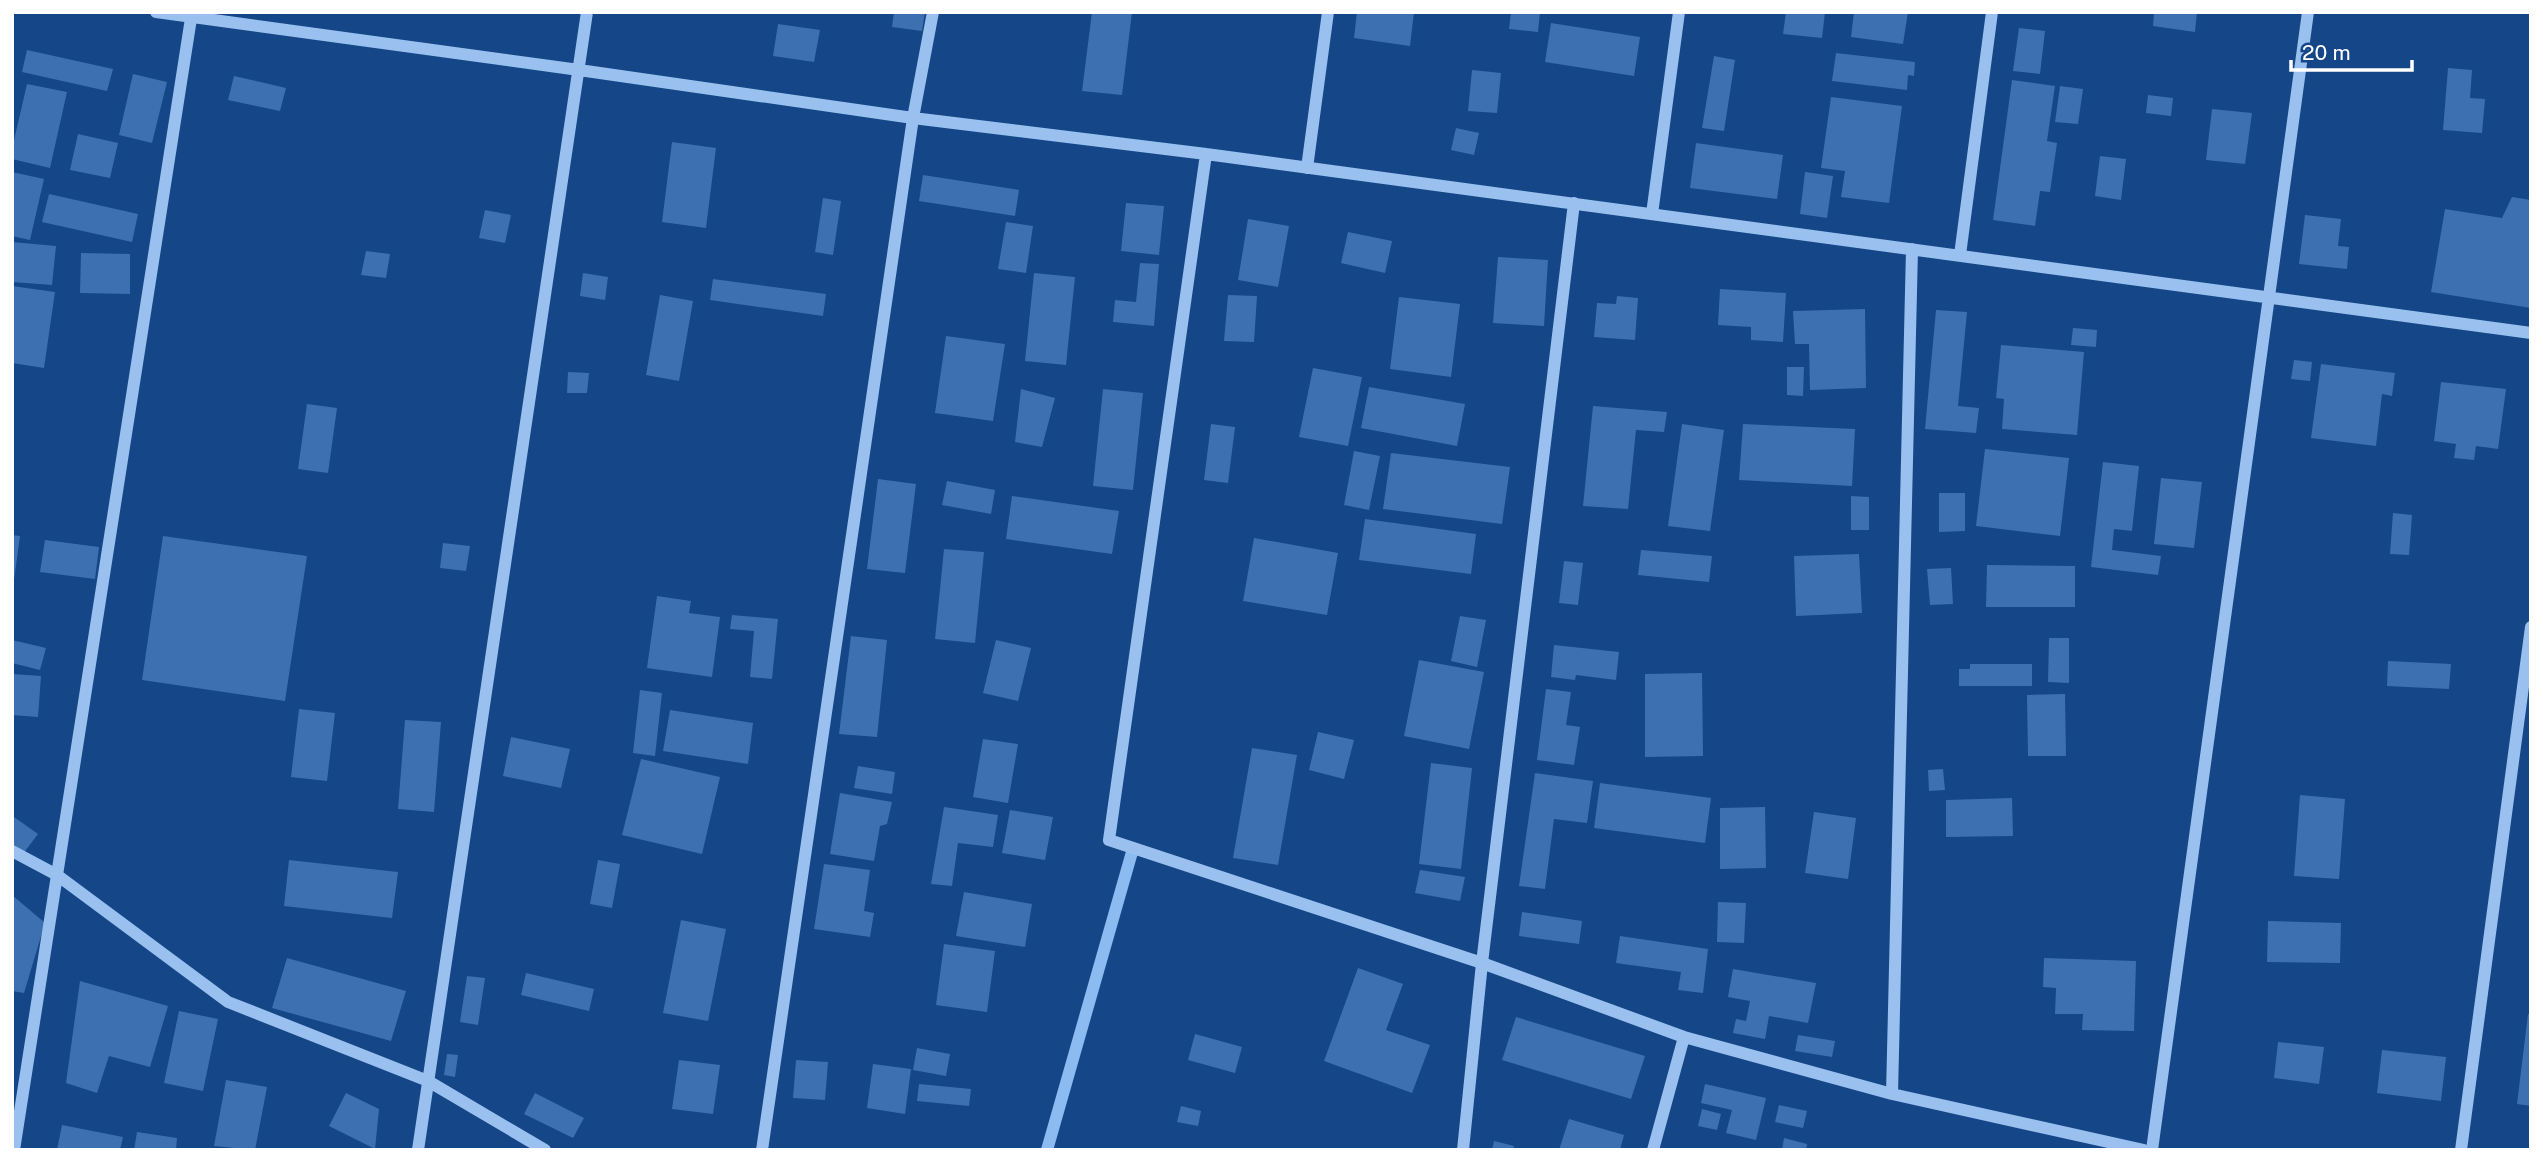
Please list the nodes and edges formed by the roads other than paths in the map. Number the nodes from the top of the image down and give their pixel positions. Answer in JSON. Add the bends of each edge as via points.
{"nodes":[{"id":1,"x":156,"y":12,"type":"edge"},
{"id":2,"x":587,"y":12,"type":"edge"},
{"id":3,"x":933,"y":12,"type":"edge"},
{"id":4,"x":1328,"y":12,"type":"edge"},
{"id":5,"x":1679,"y":12,"type":"edge"},
{"id":6,"x":1992,"y":12,"type":"edge"},
{"id":7,"x":2308,"y":12,"type":"edge"},
{"id":8,"x":192,"y":15,"type":"edge"},
{"id":9,"x":579,"y":70,"type":"junction"},
{"id":10,"x":913,"y":118,"type":"junction"},
{"id":11,"x":1206,"y":154,"type":"junction"},
{"id":12,"x":1307,"y":168,"type":"junction"},
{"id":13,"x":1574,"y":203,"type":"junction"},
{"id":14,"x":1652,"y":214,"type":"junction"},
{"id":15,"x":1912,"y":249,"type":"junction"},
{"id":16,"x":1960,"y":256,"type":"junction"},
{"id":17,"x":2269,"y":297,"type":"junction"},
{"id":18,"x":2531,"y":332,"type":"edge"},
{"id":19,"x":2531,"y":627,"type":"edge"},
{"id":20,"x":12,"y":851,"type":"edge"},
{"id":21,"x":57,"y":875,"type":"junction"},
{"id":22,"x":1482,"y":963,"type":"junction"},
{"id":23,"x":1684,"y":1037,"type":"junction"},
{"id":24,"x":428,"y":1081,"type":"junction"},
{"id":25,"x":1892,"y":1094,"type":"junction"},
{"id":26,"x":14,"y":1150,"type":"edge"},
{"id":27,"x":418,"y":1150,"type":"edge"},
{"id":28,"x":545,"y":1150,"type":"edge"},
{"id":29,"x":762,"y":1150,"type":"edge"},
{"id":30,"x":1462,"y":1150,"type":"edge"},
{"id":31,"x":1653,"y":1150,"type":"edge"},
{"id":32,"x":2144,"y":1150,"type":"edge"},
{"id":33,"x":2152,"y":1150,"type":"edge"},
{"id":34,"x":2461,"y":1150,"type":"edge"}],
"edges":[{"from":1,"to":8,"type":"street"},
{"from":2,"to":9,"type":"street"},
{"from":3,"to":10,"type":"street"},
{"from":4,"to":12,"type":"street"},
{"from":5,"to":14,"type":"street"},
{"from":6,"to":16,"type":"street"},
{"from":7,"to":17,"type":"street"},
{"from":8,"to":9,"type":"street"},
{"from":8,"to":21,"type":"street"},
{"from":9,"to":10,"type":"street"},
{"from":9,"to":24,"type":"street"},
{"from":10,"to":11,"type":"street"},
{"from":10,"to":29,"type":"street"},
{"from":11,"to":12,"type":"street"},
{"from":11,"to":22,"type":"street","via":[[1109,840]]},
{"from":12,"to":13,"type":"street"},
{"from":13,"to":14,"type":"street"},
{"from":13,"to":22,"type":"street"},
{"from":14,"to":15,"type":"street"},
{"from":15,"to":16,"type":"street"},
{"from":15,"to":25,"type":"street"},
{"from":16,"to":17,"type":"street"},
{"from":17,"to":18,"type":"street"},
{"from":17,"to":33,"type":"street"},
{"from":19,"to":34,"type":"street"},
{"from":20,"to":21,"type":"street"},
{"from":21,"to":24,"type":"street","via":[[228,1002]]},
{"from":21,"to":26,"type":"street"},
{"from":22,"to":23,"type":"street"},
{"from":22,"to":30,"type":"street"},
{"from":23,"to":25,"type":"street"},
{"from":23,"to":31,"type":"street"},
{"from":24,"to":27,"type":"street"},
{"from":24,"to":28,"type":"street"},
{"from":25,"to":32,"type":"street"}]}
